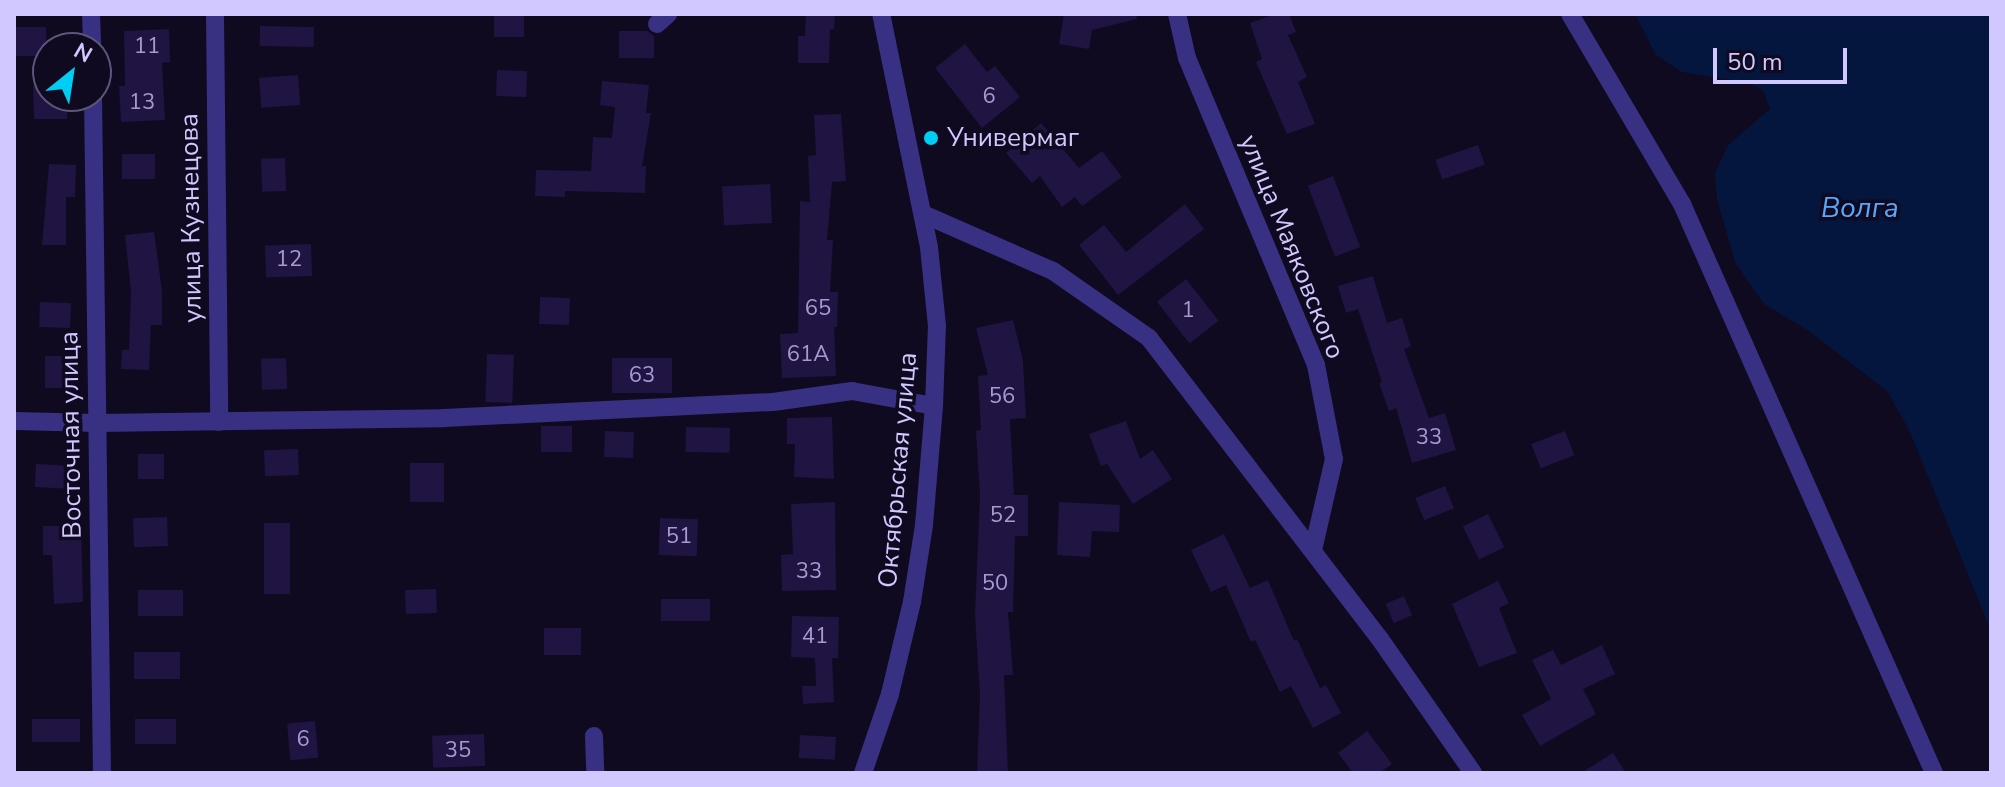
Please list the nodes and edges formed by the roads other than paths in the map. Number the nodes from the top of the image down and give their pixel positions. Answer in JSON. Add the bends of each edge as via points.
{"nodes":[{"id":1,"x":215,"y":14,"type":"edge"},
{"id":2,"x":881,"y":14,"type":"edge"},
{"id":3,"x":1177,"y":14,"type":"edge"},
{"id":4,"x":1570,"y":14,"type":"edge"},
{"id":5,"x":93,"y":112,"type":"edge"},
{"id":6,"x":923,"y":214,"type":"junction"},
{"id":7,"x":934,"y":406,"type":"junction"},
{"id":8,"x":14,"y":421,"type":"edge"},
{"id":9,"x":219,"y":422,"type":"junction"},
{"id":10,"x":97,"y":423,"type":"junction"},
{"id":11,"x":1313,"y":550,"type":"junction"},
{"id":12,"x":594,"y":736,"type":"dead end"},
{"id":13,"x":102,"y":773,"type":"edge"},
{"id":14,"x":595,"y":773,"type":"edge"},
{"id":15,"x":863,"y":773,"type":"edge"},
{"id":16,"x":1473,"y":773,"type":"edge"},
{"id":17,"x":1934,"y":773,"type":"edge"}],
"edges":[{"from":1,"to":9,"type":"street","name":"улица Кузнецова"},
{"from":2,"to":6,"type":"street","name":"Октябрьская улица"},
{"from":3,"to":11,"type":"street","name":"улица Маяковского","via":[[1187,58],[1316,365],[1334,459]]},
{"from":4,"to":17,"type":"street","via":[[1682,204]]},
{"from":5,"to":10,"type":"street","name":"Восточная улица"},
{"from":6,"to":7,"type":"street","name":"Октябрьская улица","via":[[935,287]]},
{"from":6,"to":11,"type":"street","via":[[1053,271],[1149,338]]},
{"from":7,"to":9,"type":"street","via":[[852,391],[638,410]]},
{"from":7,"to":15,"type":"street","name":"Октябрьская улица","via":[[912,602],[890,694]]},
{"from":8,"to":10,"type":"street"},
{"from":9,"to":10,"type":"street"},
{"from":10,"to":13,"type":"street","name":"Восточная улица"},
{"from":11,"to":16,"type":"street"},
{"from":12,"to":14,"type":"street"}]}
